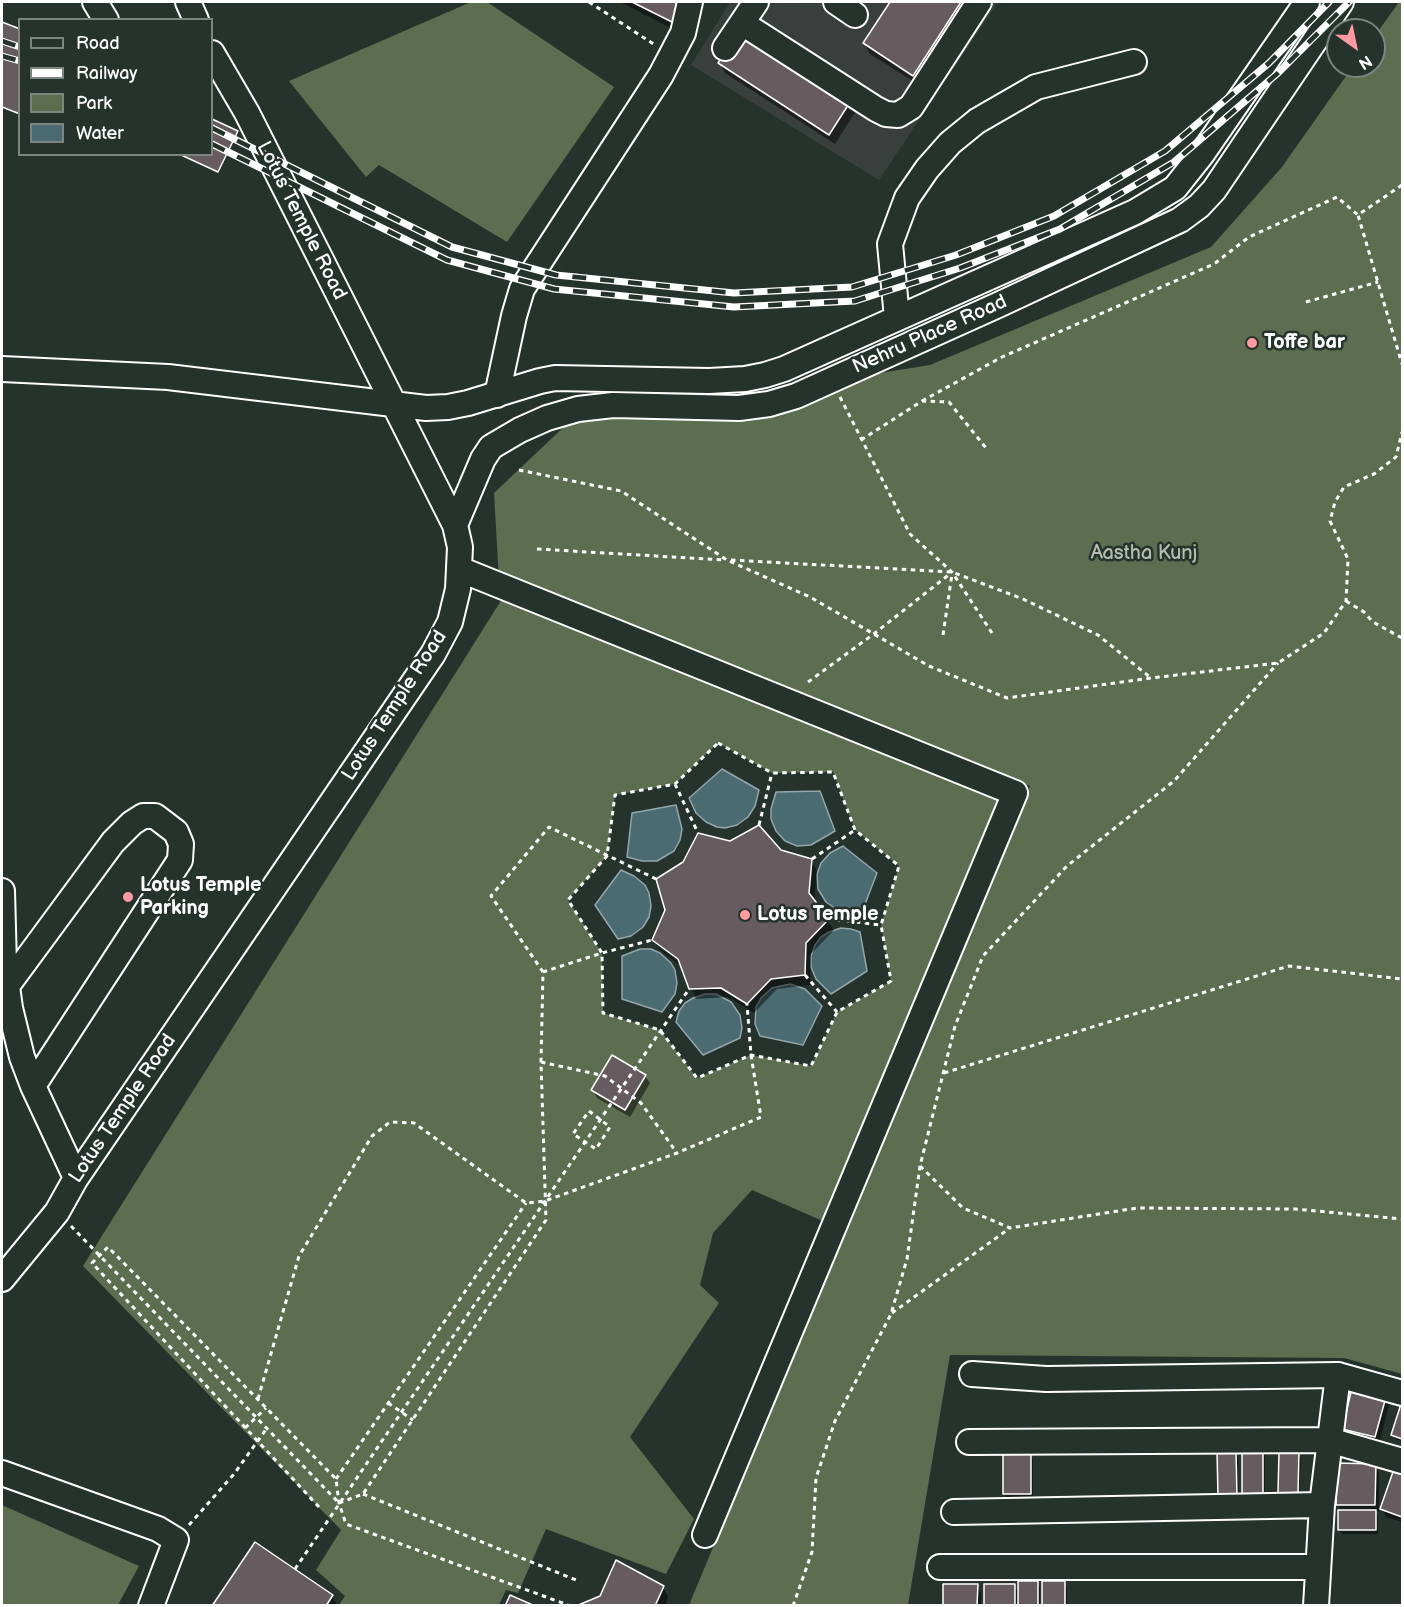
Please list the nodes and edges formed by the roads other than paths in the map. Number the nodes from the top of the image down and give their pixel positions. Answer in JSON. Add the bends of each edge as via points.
{"nodes":[{"id":1,"x":95,"y":2,"type":"edge"},
{"id":2,"x":188,"y":2,"type":"edge"},
{"id":3,"x":690,"y":2,"type":"edge"},
{"id":4,"x":756,"y":2,"type":"edge"},
{"id":5,"x":836,"y":2,"type":"edge"},
{"id":6,"x":979,"y":2,"type":"edge"},
{"id":7,"x":1307,"y":2,"type":"edge"},
{"id":8,"x":1341,"y":2,"type":"edge"},
{"id":9,"x":855,"y":15,"type":"dead end"},
{"id":10,"x":105,"y":18,"type":"edge"},
{"id":11,"x":195,"y":18,"type":"edge"},
{"id":12,"x":742,"y":23,"type":"junction"},
{"id":13,"x":725,"y":48,"type":"dead end"},
{"id":14,"x":213,"y":55,"type":"edge"},
{"id":15,"x":1134,"y":62,"type":"dead end"},
{"id":16,"x":897,"y":318,"type":"junction"},
{"id":17,"x":2,"y":369,"type":"edge"},
{"id":18,"x":497,"y":395,"type":"junction"},
{"id":19,"x":393,"y":403,"type":"junction"},
{"id":20,"x":455,"y":525,"type":"junction"},
{"id":21,"x":459,"y":569,"type":"junction"},
{"id":22,"x":2,"y":891,"type":"edge"},
{"id":23,"x":7,"y":986,"type":"junction"},
{"id":24,"x":33,"y":1086,"type":"junction"},
{"id":25,"x":76,"y":1178,"type":"junction"},
{"id":26,"x":2,"y":1279,"type":"edge"},
{"id":27,"x":972,"y":1374,"type":"dead end"},
{"id":28,"x":1338,"y":1375,"type":"junction"},
{"id":29,"x":1402,"y":1393,"type":"edge"},
{"id":30,"x":1329,"y":1440,"type":"junction"},
{"id":31,"x":969,"y":1442,"type":"dead end"},
{"id":32,"x":1402,"y":1461,"type":"edge"},
{"id":33,"x":2,"y":1473,"type":"edge"},
{"id":34,"x":1322,"y":1505,"type":"junction"},
{"id":35,"x":954,"y":1512,"type":"dead end"},
{"id":36,"x":705,"y":1535,"type":"dead end"},
{"id":37,"x":940,"y":1567,"type":"dead end"},
{"id":38,"x":1317,"y":1567,"type":"junction"},
{"id":39,"x":151,"y":1605,"type":"edge"},
{"id":40,"x":1316,"y":1605,"type":"edge"}],
"edges":[{"from":1,"to":10,"type":"street"},
{"from":2,"to":11,"type":"street"},
{"from":3,"to":18,"type":"street","via":[[683,33],[672,56],[522,289]]},
{"from":4,"to":12,"type":"street"},
{"from":5,"to":9,"type":"street"},
{"from":6,"to":12,"type":"street","via":[[911,107],[898,115],[876,109]]},
{"from":7,"to":16,"type":"street","name":"Nehru Place Road","via":[[1175,188],[1135,212]]},
{"from":8,"to":20,"type":"street","name":"Nehru Place Road","via":[[1214,190],[1180,220],[796,396],[740,408],[613,405],[547,418],[491,447]]},
{"from":12,"to":13,"type":"street"},
{"from":14,"to":19,"type":"street","name":"Lotus Temple Road","via":[[247,113]]},
{"from":15,"to":16,"type":"street","via":[[1036,87],[977,121],[950,143],[907,198],[890,244]]},
{"from":16,"to":18,"type":"street","name":"Nehru Place Road","via":[[784,369],[745,380],[555,378]]},
{"from":17,"to":19,"type":"street","name":"Nehru Place Road","via":[[168,377]]},
{"from":18,"to":19,"type":"street","name":"Nehru Place Road","via":[[448,407]]},
{"from":19,"to":20,"type":"street","name":"Lotus Temple Road"},
{"from":20,"to":21,"type":"street","name":"Lotus Temple Road"},
{"from":21,"to":25,"type":"street","name":"Lotus Temple Road","via":[[450,622],[433,654]]},
{"from":21,"to":36,"type":"street","via":[[1015,793]]},
{"from":22,"to":23,"type":"street"},
{"from":23,"to":24,"type":"street","via":[[22,1057]]},
{"from":23,"to":24,"type":"street","via":[[113,842],[132,823],[143,816],[155,816],[176,832],[181,844],[180,860]]},
{"from":24,"to":25,"type":"street"},
{"from":25,"to":26,"type":"street","name":"Lotus Temple Road","via":[[57,1212]]},
{"from":27,"to":28,"type":"street","via":[[1046,1379]]},
{"from":28,"to":29,"type":"street"},
{"from":28,"to":30,"type":"street"},
{"from":30,"to":31,"type":"street"},
{"from":30,"to":32,"type":"street"},
{"from":30,"to":34,"type":"street"},
{"from":33,"to":39,"type":"street","via":[[158,1529],[176,1540]]},
{"from":34,"to":35,"type":"street"},
{"from":34,"to":38,"type":"street"},
{"from":37,"to":38,"type":"street"},
{"from":38,"to":40,"type":"street"}]}
